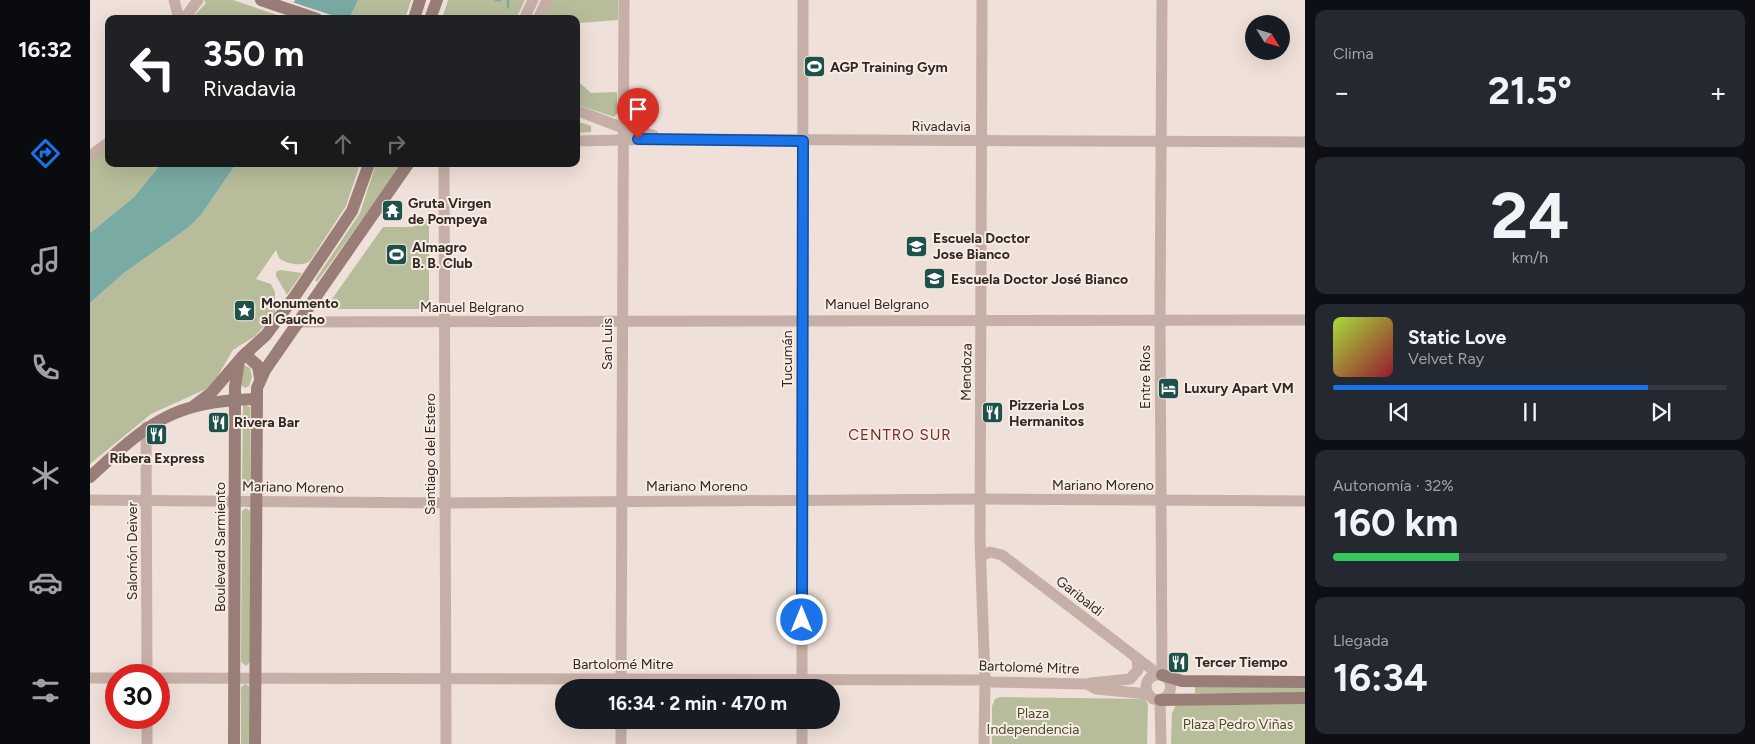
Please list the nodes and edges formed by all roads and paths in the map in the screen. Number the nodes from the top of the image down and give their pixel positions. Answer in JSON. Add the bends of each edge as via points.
{"nodes":[{"id":1,"x":174,"y":0,"type":"edge"},
{"id":2,"x":261,"y":0,"type":"edge"},
{"id":3,"x":420,"y":0,"type":"edge"},
{"id":4,"x":437,"y":0,"type":"edge"},
{"id":5,"x":533,"y":0,"type":"edge"},
{"id":6,"x":547,"y":0,"type":"edge"},
{"id":7,"x":624,"y":0,"type":"edge"},
{"id":8,"x":803,"y":0,"type":"edge"},
{"id":9,"x":982,"y":0,"type":"edge"},
{"id":10,"x":1162,"y":0,"type":"edge"},
{"id":11,"x":194,"y":1,"type":"edge"},
{"id":12,"x":178,"y":15,"type":"edge"},
{"id":13,"x":186,"y":15,"type":"edge"},
{"id":14,"x":305,"y":15,"type":"edge"},
{"id":15,"x":415,"y":15,"type":"edge"},
{"id":16,"x":431,"y":15,"type":"edge"},
{"id":17,"x":526,"y":15,"type":"edge"},
{"id":18,"x":540,"y":15,"type":"edge"},
{"id":19,"x":580,"y":112,"type":"edge"},
{"id":20,"x":623,"y":128,"type":"junction"},
{"id":21,"x":667,"y":139,"type":"junction"},
{"id":22,"x":623,"y":140,"type":"junction"},
{"id":23,"x":580,"y":141,"type":"edge"},
{"id":24,"x":803,"y":141,"type":"junction"},
{"id":25,"x":982,"y":141,"type":"junction"},
{"id":26,"x":1162,"y":142,"type":"junction"},
{"id":27,"x":1305,"y":142,"type":"edge"},
{"id":28,"x":105,"y":145,"type":"edge"},
{"id":29,"x":90,"y":156,"type":"edge"},
{"id":30,"x":368,"y":167,"type":"edge"},
{"id":31,"x":406,"y":167,"type":"edge"},
{"id":32,"x":444,"y":167,"type":"edge"},
{"id":33,"x":306,"y":280,"type":"junction"},
{"id":34,"x":322,"y":290,"type":"junction"},
{"id":35,"x":802,"y":319,"type":"junction"},
{"id":36,"x":982,"y":319,"type":"junction"},
{"id":37,"x":622,"y":320,"type":"junction"},
{"id":38,"x":1160,"y":320,"type":"junction"},
{"id":39,"x":1305,"y":320,"type":"edge"},
{"id":40,"x":299,"y":322,"type":"junction"},
{"id":41,"x":444,"y":322,"type":"junction"},
{"id":42,"x":242,"y":357,"type":"junction"},
{"id":43,"x":260,"y":378,"type":"junction"},
{"id":44,"x":235,"y":399,"type":"junction"},
{"id":45,"x":256,"y":399,"type":"junction"},
{"id":46,"x":195,"y":405,"type":"junction"},
{"id":47,"x":146,"y":427,"type":"junction"},
{"id":48,"x":90,"y":478,"type":"edge"},
{"id":49,"x":147,"y":499,"type":"junction"},
{"id":50,"x":980,"y":499,"type":"junction"},
{"id":51,"x":90,"y":500,"type":"edge"},
{"id":52,"x":235,"y":501,"type":"junction"},
{"id":53,"x":256,"y":501,"type":"junction"},
{"id":54,"x":621,"y":501,"type":"junction"},
{"id":55,"x":802,"y":501,"type":"junction"},
{"id":56,"x":1160,"y":501,"type":"junction"},
{"id":57,"x":1305,"y":501,"type":"edge"},
{"id":58,"x":445,"y":503,"type":"junction"},
{"id":59,"x":981,"y":556,"type":"junction"},
{"id":60,"x":1137,"y":659,"type":"junction"},
{"id":61,"x":147,"y":664,"type":"edge"},
{"id":62,"x":1160,"y":674,"type":"junction"},
{"id":63,"x":90,"y":678,"type":"edge"},
{"id":64,"x":105,"y":678,"type":"edge"},
{"id":65,"x":170,"y":678,"type":"edge"},
{"id":66,"x":234,"y":678,"type":"junction"},
{"id":67,"x":255,"y":678,"type":"junction"},
{"id":68,"x":446,"y":678,"type":"junction"},
{"id":69,"x":621,"y":679,"type":"edge"},
{"id":70,"x":802,"y":679,"type":"edge"},
{"id":71,"x":555,"y":681,"type":"edge"},
{"id":72,"x":985,"y":681,"type":"junction"},
{"id":73,"x":1305,"y":682,"type":"edge"},
{"id":74,"x":840,"y":683,"type":"edge"},
{"id":75,"x":1087,"y":684,"type":"junction"},
{"id":76,"x":1148,"y":694,"type":"junction"},
{"id":77,"x":1305,"y":698,"type":"edge"},
{"id":78,"x":1160,"y":700,"type":"junction"},
{"id":79,"x":147,"y":729,"type":"edge"},
{"id":80,"x":621,"y":729,"type":"edge"},
{"id":81,"x":802,"y":729,"type":"edge"},
{"id":82,"x":147,"y":744,"type":"edge"},
{"id":83,"x":234,"y":744,"type":"edge"},
{"id":84,"x":255,"y":744,"type":"edge"},
{"id":85,"x":446,"y":744,"type":"edge"},
{"id":86,"x":621,"y":744,"type":"edge"},
{"id":87,"x":802,"y":744,"type":"edge"},
{"id":88,"x":984,"y":744,"type":"edge"},
{"id":89,"x":1160,"y":744,"type":"edge"}],
"edges":[{"from":1,"to":12,"type":"street"},
{"from":2,"to":14,"type":"main road"},
{"from":3,"to":15,"type":"main road"},
{"from":4,"to":16,"type":"main road"},
{"from":5,"to":17,"type":"street"},
{"from":6,"to":18,"type":"street"},
{"from":7,"to":20,"type":"street","name":"San Luis"},
{"from":8,"to":24,"type":"street","name":"Tucumán"},
{"from":9,"to":25,"type":"street","name":"Mendoza"},
{"from":10,"to":26,"type":"street","name":"Entre Ríos"},
{"from":11,"to":13,"type":"street"},
{"from":19,"to":20,"type":"street"},
{"from":20,"to":21,"type":"street"},
{"from":20,"to":22,"type":"street","name":"San Luis"},
{"from":21,"to":22,"type":"street","name":"Rivadavia"},
{"from":21,"to":24,"type":"street","name":"Rivadavia"},
{"from":22,"to":23,"type":"street","name":"Rivadavia"},
{"from":22,"to":37,"type":"street","name":"San Luis"},
{"from":24,"to":25,"type":"street","name":"Rivadavia"},
{"from":24,"to":35,"type":"street","name":"Tucumán"},
{"from":25,"to":26,"type":"street","name":"Rivadavia"},
{"from":25,"to":36,"type":"street","name":"Mendoza"},
{"from":26,"to":27,"type":"street","name":"Rivadavia"},
{"from":26,"to":38,"type":"street","name":"Entre Ríos"},
{"from":28,"to":29,"type":"street"},
{"from":30,"to":33,"type":"main road","via":[[352,211]]},
{"from":31,"to":34,"type":"main road"},
{"from":32,"to":41,"type":"street","name":"Santiago del Estero"},
{"from":33,"to":34,"type":"main road"},
{"from":33,"to":42,"type":"main road","via":[[266,335]]},
{"from":34,"to":40,"type":"main road"},
{"from":35,"to":36,"type":"street","name":"Manuel Belgrano"},
{"from":35,"to":37,"type":"street","name":"Manuel Belgrano"},
{"from":35,"to":55,"type":"street","name":"Tucumán"},
{"from":36,"to":38,"type":"street","name":"Manuel Belgrano"},
{"from":36,"to":50,"type":"street","name":"Mendoza"},
{"from":37,"to":41,"type":"street","name":"Manuel Belgrano"},
{"from":37,"to":54,"type":"street","name":"San Luis"},
{"from":38,"to":39,"type":"street","name":"Manuel Belgrano"},
{"from":38,"to":56,"type":"street","name":"Entre Ríos"},
{"from":40,"to":41,"type":"street","name":"Manuel Belgrano"},
{"from":40,"to":43,"type":"main road"},
{"from":41,"to":58,"type":"street","name":"Santiago del Estero"},
{"from":42,"to":43,"type":"main road","via":[[258,366]]},
{"from":42,"to":44,"type":"main road","name":"Boulevard Sarmiento","via":[[235,378]]},
{"from":42,"to":46,"type":"main road","via":[[211,394]]},
{"from":43,"to":45,"type":"main road"},
{"from":44,"to":45,"type":"main road"},
{"from":44,"to":46,"type":"main road"},
{"from":44,"to":52,"type":"main road","name":"Boulevard Sarmiento"},
{"from":45,"to":53,"type":"main road"},
{"from":46,"to":47,"type":"main road"},
{"from":47,"to":48,"type":"main road"},
{"from":47,"to":49,"type":"street","name":"Salomón Deiver"},
{"from":49,"to":51,"type":"street","name":"Mariano Moreno"},
{"from":49,"to":52,"type":"street","name":"Mariano Moreno"},
{"from":49,"to":61,"type":"street","name":"Salomón Deiver"},
{"from":50,"to":55,"type":"street","name":"Mariano Moreno"},
{"from":50,"to":56,"type":"street","name":"Mariano Moreno"},
{"from":50,"to":59,"type":"street","name":"Mendoza"},
{"from":52,"to":53,"type":"street","name":"Mariano Moreno"},
{"from":52,"to":66,"type":"main road","name":"Boulevard Sarmiento"},
{"from":53,"to":58,"type":"street","name":"Mariano Moreno"},
{"from":53,"to":67,"type":"main road"},
{"from":54,"to":55,"type":"street","name":"Mariano Moreno"},
{"from":54,"to":58,"type":"street","name":"Mariano Moreno"},
{"from":54,"to":69,"type":"street","name":"San Luis"},
{"from":55,"to":70,"type":"street","name":"Tucumán"},
{"from":56,"to":57,"type":"street","name":"Mariano Moreno"},
{"from":56,"to":62,"type":"street","name":"Entre Ríos"},
{"from":58,"to":68,"type":"street","name":"Santiago del Estero"},
{"from":59,"to":60,"type":"street","name":"Garibaldi","via":[[990,552],[1002,555]]},
{"from":59,"to":72,"type":"street","name":"Mendoza"},
{"from":60,"to":62,"type":"street","name":"Garibaldi"},
{"from":60,"to":75,"type":"street","name":"Bartolomé Mitre","via":[[1138,670],[1130,678]]},
{"from":62,"to":73,"type":"main road","via":[[1182,681]]},
{"from":62,"to":76,"type":"street","via":[[1148,679],[1145,687]]},
{"from":62,"to":78,"type":"street","name":"Entre Ríos","via":[[1168,678],[1171,687],[1169,694]]},
{"from":63,"to":64,"type":"street"},
{"from":65,"to":66,"type":"street","name":"Bartolomé Mitre"},
{"from":66,"to":67,"type":"street","name":"Bartolomé Mitre"},
{"from":66,"to":83,"type":"main road","name":"Boulevard Sarmiento"},
{"from":67,"to":68,"type":"street","name":"Bartolomé Mitre"},
{"from":67,"to":84,"type":"main road"},
{"from":68,"to":71,"type":"street","name":"Bartolomé Mitre"},
{"from":68,"to":85,"type":"street","name":"Santiago del Estero"},
{"from":72,"to":74,"type":"street","name":"Bartolomé Mitre"},
{"from":72,"to":75,"type":"street","name":"Bartolomé Mitre"},
{"from":72,"to":88,"type":"street","name":"Mendoza"},
{"from":75,"to":76,"type":"street","name":"Bartolomé Mitre"},
{"from":76,"to":78,"type":"street","name":"Bartolomé Mitre"},
{"from":77,"to":78,"type":"main road","name":"Bartolomé Mitre"},
{"from":78,"to":89,"type":"street","name":"Entre Ríos"},
{"from":79,"to":82,"type":"street"},
{"from":80,"to":86,"type":"street"},
{"from":81,"to":87,"type":"street"}]}
